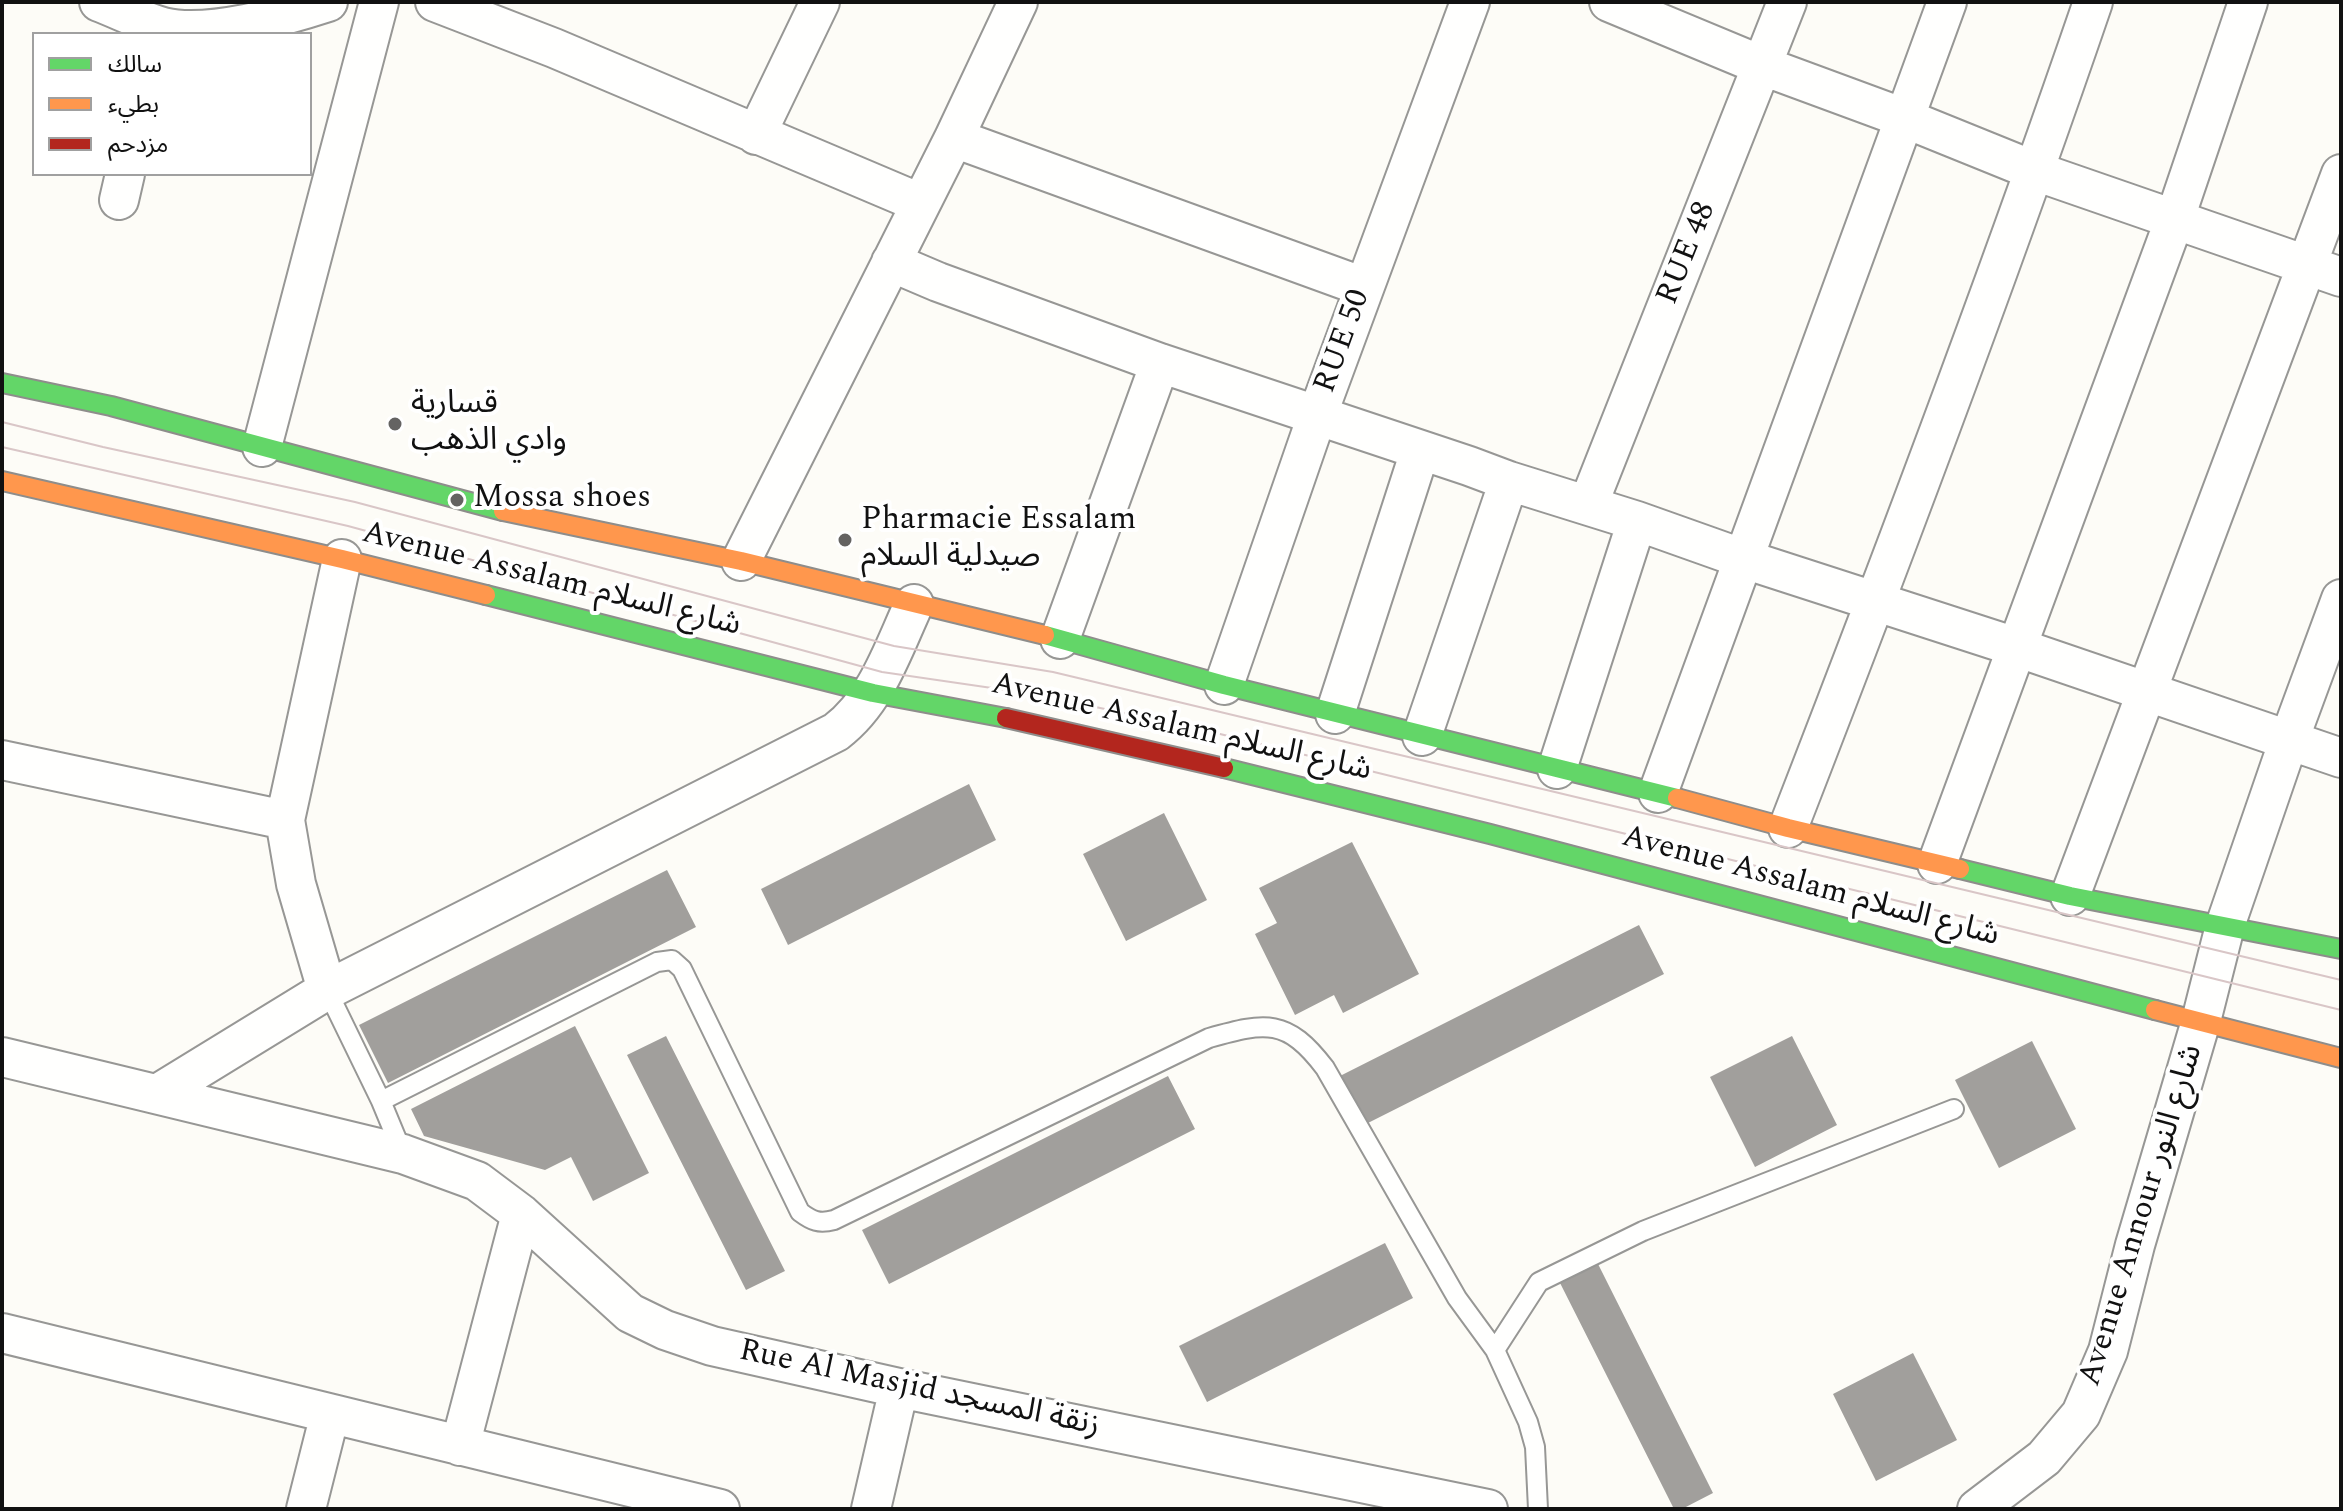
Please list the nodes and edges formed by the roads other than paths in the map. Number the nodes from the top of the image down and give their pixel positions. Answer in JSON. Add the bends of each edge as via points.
{"nodes":[{"id":1,"x":99,"y":2,"type":"edge"},
{"id":2,"x":328,"y":2,"type":"edge"},
{"id":3,"x":379,"y":2,"type":"edge"},
{"id":4,"x":435,"y":2,"type":"edge"},
{"id":5,"x":820,"y":2,"type":"edge"},
{"id":6,"x":1018,"y":2,"type":"edge"},
{"id":7,"x":1470,"y":2,"type":"edge"},
{"id":8,"x":1787,"y":2,"type":"edge"},
{"id":9,"x":1947,"y":2,"type":"edge"},
{"id":10,"x":2093,"y":2,"type":"edge"},
{"id":11,"x":2248,"y":2,"type":"edge"},
{"id":12,"x":1626,"y":5,"type":"edge"},
{"id":13,"x":179,"y":23,"type":"edge"},
{"id":14,"x":1763,"y":66,"type":"junction"},
{"id":15,"x":1904,"y":118,"type":"junction"},
{"id":16,"x":756,"y":135,"type":"junction"},
{"id":17,"x":954,"y":138,"type":"junction"},
{"id":18,"x":2035,"y":171,"type":"junction"},
{"id":19,"x":2341,"y":174,"type":"edge"},
{"id":20,"x":920,"y":203,"type":"junction"},
{"id":21,"x":2174,"y":221,"type":"junction"},
{"id":22,"x":891,"y":262,"type":"junction"},
{"id":23,"x":2324,"y":272,"type":"edge"},
{"id":24,"x":1364,"y":287,"type":"junction"},
{"id":25,"x":1160,"y":363,"type":"junction"},
{"id":26,"x":2,"y":383,"type":"edge"},
{"id":27,"x":1317,"y":416,"type":"junction"},
{"id":28,"x":262,"y":447,"type":"junction"},
{"id":29,"x":1420,"y":451,"type":"junction"},
{"id":30,"x":2,"y":481,"type":"edge"},
{"id":31,"x":1509,"y":481,"type":"junction"},
{"id":32,"x":1588,"y":505,"type":"junction"},
{"id":33,"x":1637,"y":521,"type":"junction"},
{"id":34,"x":342,"y":559,"type":"junction"},
{"id":35,"x":1744,"y":559,"type":"junction"},
{"id":36,"x":741,"y":561,"type":"junction"},
{"id":37,"x":1876,"y":600,"type":"junction"},
{"id":38,"x":914,"y":604,"type":"junction"},
{"id":39,"x":2337,"y":623,"type":"edge"},
{"id":40,"x":1060,"y":639,"type":"junction"},
{"id":41,"x":2016,"y":647,"type":"junction"},
{"id":42,"x":1224,"y":685,"type":"junction"},
{"id":43,"x":2146,"y":692,"type":"junction"},
{"id":44,"x":873,"y":693,"type":"junction"},
{"id":45,"x":1335,"y":714,"type":"junction"},
{"id":46,"x":1422,"y":736,"type":"junction"},
{"id":47,"x":2289,"y":740,"type":"junction"},
{"id":48,"x":2341,"y":758,"type":"edge"},
{"id":49,"x":2,"y":760,"type":"edge"},
{"id":50,"x":1557,"y":769,"type":"junction"},
{"id":51,"x":1658,"y":793,"type":"junction"},
{"id":52,"x":285,"y":820,"type":"junction"},
{"id":53,"x":1788,"y":828,"type":"junction"},
{"id":54,"x":1937,"y":864,"type":"junction"},
{"id":55,"x":2070,"y":896,"type":"junction"},
{"id":56,"x":2225,"y":926,"type":"junction"},
{"id":57,"x":2341,"y":949,"type":"edge"},
{"id":58,"x":327,"y":990,"type":"junction"},
{"id":59,"x":2201,"y":1021,"type":"junction"},
{"id":60,"x":2,"y":1057,"type":"edge"},
{"id":61,"x":2341,"y":1058,"type":"edge"},
{"id":62,"x":159,"y":1093,"type":"junction"},
{"id":63,"x":381,"y":1101,"type":"junction"},
{"id":64,"x":1954,"y":1109,"type":"dead end"},
{"id":65,"x":403,"y":1154,"type":"junction"},
{"id":66,"x":521,"y":1214,"type":"junction"},
{"id":67,"x":2,"y":1333,"type":"edge"},
{"id":68,"x":1495,"y":1350,"type":"junction"},
{"id":69,"x":899,"y":1388,"type":"junction"},
{"id":70,"x":330,"y":1414,"type":"junction"},
{"id":71,"x":460,"y":1446,"type":"junction"},
{"id":72,"x":306,"y":1509,"type":"edge"},
{"id":73,"x":720,"y":1509,"type":"edge"},
{"id":74,"x":871,"y":1509,"type":"edge"},
{"id":75,"x":1488,"y":1509,"type":"edge"},
{"id":76,"x":1538,"y":1509,"type":"edge"},
{"id":77,"x":1977,"y":1509,"type":"edge"}],
"edges":[{"from":1,"to":13,"type":"street"},
{"from":2,"to":13,"type":"street","via":[[270,18]]},
{"from":3,"to":28,"type":"street"},
{"from":4,"to":16,"type":"street"},
{"from":5,"to":16,"type":"street"},
{"from":6,"to":17,"type":"street"},
{"from":7,"to":24,"type":"street","name":"RUE 50"},
{"from":8,"to":14,"type":"street","name":"RUE 48"},
{"from":9,"to":15,"type":"street"},
{"from":10,"to":18,"type":"street"},
{"from":11,"to":21,"type":"street"},
{"from":12,"to":14,"type":"street"},
{"from":14,"to":15,"type":"street"},
{"from":14,"to":32,"type":"street","name":"RUE 48"},
{"from":15,"to":18,"type":"street"},
{"from":15,"to":35,"type":"street"},
{"from":16,"to":20,"type":"street"},
{"from":17,"to":20,"type":"street"},
{"from":17,"to":24,"type":"street"},
{"from":18,"to":21,"type":"street"},
{"from":18,"to":37,"type":"street"},
{"from":19,"to":23,"type":"street"},
{"from":20,"to":22,"type":"street"},
{"from":21,"to":23,"type":"street"},
{"from":21,"to":41,"type":"street"},
{"from":22,"to":25,"type":"street"},
{"from":22,"to":36,"type":"street"},
{"from":23,"to":43,"type":"street"},
{"from":24,"to":27,"type":"street","name":"RUE 50"},
{"from":25,"to":27,"type":"street"},
{"from":25,"to":40,"type":"street"},
{"from":26,"to":28,"type":"main road","name":"Avenue Assalam شارع السلام"},
{"from":27,"to":29,"type":"street"},
{"from":27,"to":42,"type":"street","name":"RUE 50"},
{"from":28,"to":36,"type":"main road","name":"Avenue Assalam شارع السلام","via":[[488,508]]},
{"from":29,"to":31,"type":"street"},
{"from":29,"to":45,"type":"street"},
{"from":30,"to":34,"type":"main road","name":"Avenue Assalam شارع السلام"},
{"from":31,"to":32,"type":"street"},
{"from":31,"to":46,"type":"street"},
{"from":32,"to":33,"type":"street"},
{"from":33,"to":35,"type":"street"},
{"from":33,"to":50,"type":"street"},
{"from":34,"to":44,"type":"main road","name":"Avenue Assalam شارع السلام"},
{"from":34,"to":52,"type":"street"},
{"from":35,"to":37,"type":"street"},
{"from":35,"to":51,"type":"street"},
{"from":36,"to":38,"type":"main road","name":"Avenue Assalam شارع السلام"},
{"from":37,"to":41,"type":"street"},
{"from":37,"to":53,"type":"street"},
{"from":38,"to":40,"type":"main road","name":"Avenue Assalam شارع السلام"},
{"from":38,"to":44,"type":"street"},
{"from":39,"to":47,"type":"street","name":"Avenue Annour شارع النور"},
{"from":40,"to":42,"type":"main road","name":"Avenue Assalam شارع السلام"},
{"from":41,"to":43,"type":"street"},
{"from":41,"to":54,"type":"street"},
{"from":42,"to":45,"type":"main road","name":"Avenue Assalam شارع السلام"},
{"from":43,"to":47,"type":"street"},
{"from":43,"to":55,"type":"street"},
{"from":44,"to":58,"type":"street","via":[[850,721],[820,742]]},
{"from":44,"to":59,"type":"main road","name":"Avenue Assalam شارع السلام","via":[[1272,779]]},
{"from":45,"to":46,"type":"main road","name":"Avenue Assalam شارع السلام"},
{"from":46,"to":50,"type":"main road","name":"Avenue Assalam شارع السلام"},
{"from":47,"to":48,"type":"street"},
{"from":47,"to":56,"type":"street","name":"Avenue Annour شارع النور"},
{"from":49,"to":52,"type":"street"},
{"from":50,"to":51,"type":"main road","name":"Avenue Assalam شارع السلام"},
{"from":51,"to":53,"type":"main road","name":"Avenue Assalam شارع السلام"},
{"from":52,"to":58,"type":"street","via":[[296,884]]},
{"from":53,"to":54,"type":"main road","name":"Avenue Assalam شارع السلام"},
{"from":54,"to":55,"type":"main road","name":"Avenue Assalam شارع السلام"},
{"from":55,"to":56,"type":"main road","name":"Avenue Assalam شارع السلام"},
{"from":56,"to":57,"type":"main road","name":"Avenue Assalam شارع السلام"},
{"from":56,"to":59,"type":"street","name":"Avenue Annour شارع النور"},
{"from":58,"to":62,"type":"street"},
{"from":58,"to":63,"type":"lane"},
{"from":59,"to":61,"type":"main road","name":"Avenue Assalam شارع السلام"},
{"from":59,"to":77,"type":"street","name":"Avenue Annour شارع النور","via":[[2108,1351],[2081,1414],[2044,1458]]},
{"from":60,"to":62,"type":"street","name":"Rue Al Masjid زنقة المسجد"},
{"from":62,"to":65,"type":"street","name":"Rue Al Masjid زنقة المسجد"},
{"from":63,"to":65,"type":"lane"},
{"from":63,"to":68,"type":"lane","via":[[657,962],[672,960],[682,969],[800,1212],[821,1223],[1209,1038],[1249,1026],[1279,1028],[1307,1045],[1325,1068],[1457,1298]]},
{"from":64,"to":68,"type":"lane","via":[[1643,1231],[1539,1282]]},
{"from":65,"to":66,"type":"street","name":"Rue Al Masjid زنقة المسجد","via":[[477,1181]]},
{"from":66,"to":69,"type":"street","name":"Rue Al Masjid زنقة المسجد","via":[[630,1313],[665,1330],[712,1346]]},
{"from":66,"to":71,"type":"street"},
{"from":67,"to":70,"type":"street"},
{"from":68,"to":76,"type":"lane","via":[[1535,1447]]},
{"from":69,"to":74,"type":"street"},
{"from":69,"to":75,"type":"street","name":"Rue Al Masjid زنقة المسجد"},
{"from":70,"to":71,"type":"street"},
{"from":70,"to":72,"type":"street"},
{"from":71,"to":73,"type":"street"}]}
